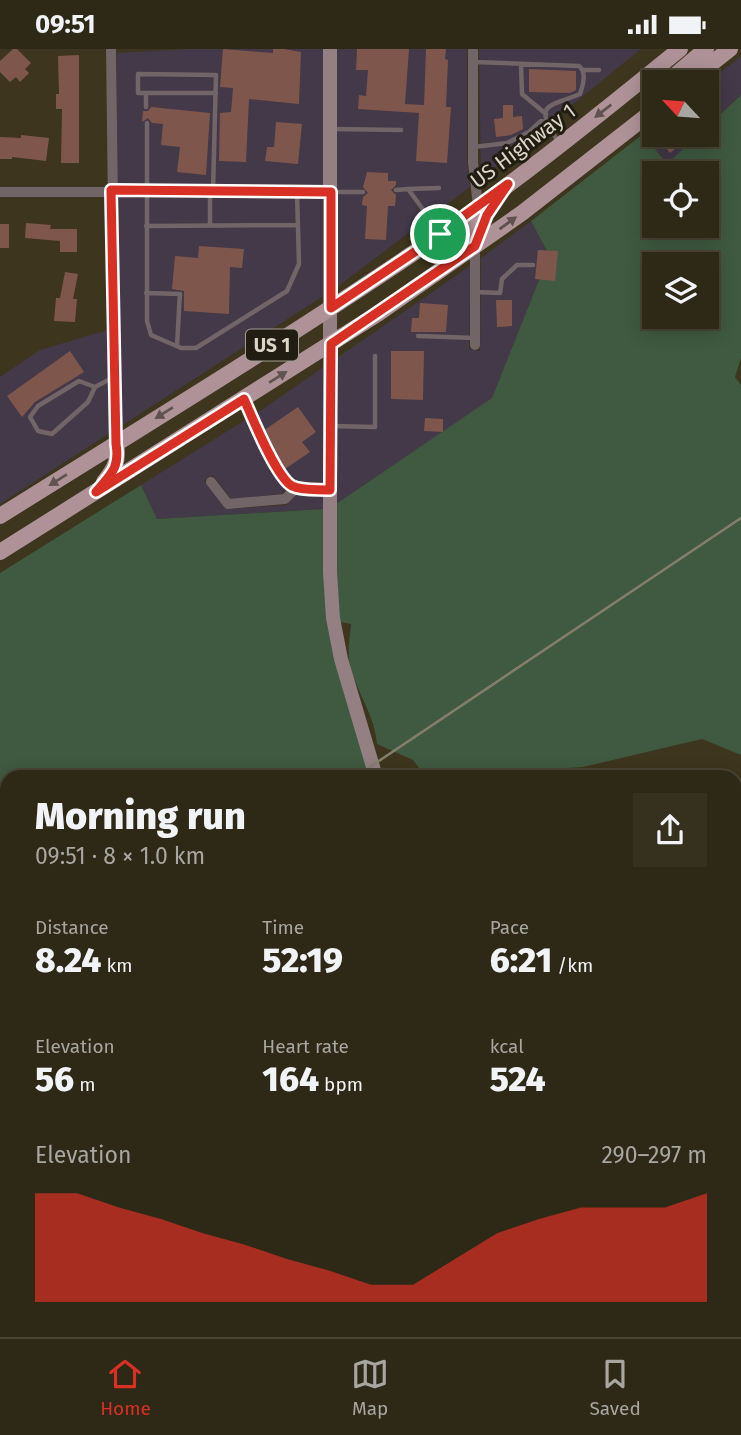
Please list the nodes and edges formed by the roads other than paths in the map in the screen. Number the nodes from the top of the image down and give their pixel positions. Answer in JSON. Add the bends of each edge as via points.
{"nodes":[{"id":1,"x":111,"y":49,"type":"edge"},
{"id":2,"x":330,"y":49,"type":"edge"},
{"id":3,"x":473,"y":49,"type":"edge"},
{"id":4,"x":680,"y":49,"type":"edge"},
{"id":5,"x":706,"y":49,"type":"edge"},
{"id":6,"x":730,"y":49,"type":"edge"},
{"id":7,"x":473,"y":62,"type":"junction"},
{"id":8,"x":521,"y":64,"type":"junction"},
{"id":9,"x":584,"y":70,"type":"junction"},
{"id":10,"x":599,"y":70,"type":"dead end"},
{"id":11,"x":681,"y":70,"type":"edge"},
{"id":12,"x":703,"y":70,"type":"edge"},
{"id":13,"x":146,"y":93,"type":"junction"},
{"id":14,"x":216,"y":93,"type":"junction"},
{"id":15,"x":146,"y":107,"type":"dead end"},
{"id":16,"x":642,"y":111,"type":"edge"},
{"id":17,"x":546,"y":114,"type":"junction"},
{"id":18,"x":545,"y":122,"type":"junction"},
{"id":19,"x":642,"y":122,"type":"edge"},
{"id":20,"x":147,"y":123,"type":"dead end"},
{"id":21,"x":331,"y":129,"type":"junction"},
{"id":22,"x":401,"y":130,"type":"dead end"},
{"id":23,"x":624,"y":134,"type":"junction"},
{"id":24,"x":561,"y":144,"type":"junction"},
{"id":25,"x":473,"y":147,"type":"junction"},
{"id":26,"x":508,"y":184,"type":"junction"},
{"id":27,"x":439,"y":188,"type":"dead end"},
{"id":28,"x":408,"y":189,"type":"junction"},
{"id":29,"x":111,"y":190,"type":"junction"},
{"id":30,"x":145,"y":190,"type":"junction"},
{"id":31,"x":396,"y":190,"type":"dead end"},
{"id":32,"x":212,"y":191,"type":"junction"},
{"id":33,"x":297,"y":191,"type":"junction"},
{"id":34,"x":0,"y":192,"type":"edge"},
{"id":35,"x":331,"y":192,"type":"junction"},
{"id":36,"x":363,"y":192,"type":"dead end"},
{"id":37,"x":478,"y":206,"type":"junction"},
{"id":38,"x":298,"y":225,"type":"junction"},
{"id":39,"x":146,"y":226,"type":"junction"},
{"id":40,"x":210,"y":226,"type":"junction"},
{"id":41,"x":440,"y":234,"type":"junction"},
{"id":42,"x":475,"y":246,"type":"junction"},
{"id":43,"x":533,"y":265,"type":"dead end"},
{"id":44,"x":440,"y":271,"type":"junction"},
{"id":45,"x":475,"y":292,"type":"junction"},
{"id":46,"x":146,"y":293,"type":"junction"},
{"id":47,"x":331,"y":308,"type":"junction"},
{"id":48,"x":418,"y":337,"type":"dead end"},
{"id":49,"x":475,"y":342,"type":"joint"},
{"id":50,"x":331,"y":344,"type":"junction"},
{"id":51,"x":179,"y":347,"type":"junction"},
{"id":52,"x":375,"y":356,"type":"dead end"},
{"id":53,"x":114,"y":376,"type":"junction"},
{"id":54,"x":95,"y":387,"type":"junction"},
{"id":55,"x":244,"y":399,"type":"junction"},
{"id":56,"x":330,"y":426,"type":"junction"},
{"id":57,"x":116,"y":444,"type":"junction"},
{"id":58,"x":211,"y":482,"type":"dead end"},
{"id":59,"x":296,"y":488,"type":"junction"},
{"id":60,"x":330,"y":490,"type":"junction"},
{"id":61,"x":96,"y":492,"type":"junction"},
{"id":62,"x":0,"y":516,"type":"edge"},
{"id":63,"x":0,"y":552,"type":"edge"},
{"id":64,"x":374,"y":770,"type":"edge"}],
"edges":[{"from":1,"to":29,"type":"street"},
{"from":2,"to":21,"type":"street"},
{"from":3,"to":7,"type":"street"},
{"from":4,"to":24,"type":"main road","name":"US Highway 1","number":"US 1","one_way":true},
{"from":5,"to":11,"type":"main road"},
{"from":6,"to":12,"type":"main road"},
{"from":7,"to":8,"type":"lane"},
{"from":7,"to":25,"type":"street"},
{"from":8,"to":9,"type":"lane","via":[[579,66]]},
{"from":8,"to":17,"type":"lane","via":[[522,94]]},
{"from":9,"to":10,"type":"lane"},
{"from":9,"to":17,"type":"lane","via":[[580,94],[556,101]]},
{"from":13,"to":14,"type":"lane"},
{"from":13,"to":14,"type":"lane","via":[[138,93],[138,74],[216,75]]},
{"from":13,"to":15,"type":"lane"},
{"from":14,"to":32,"type":"lane"},
{"from":16,"to":23,"type":"main road"},
{"from":17,"to":18,"type":"lane"},
{"from":18,"to":24,"type":"lane"},
{"from":18,"to":25,"type":"lane","via":[[507,143]]},
{"from":19,"to":23,"type":"main road","number":"US 1"},
{"from":20,"to":30,"type":"lane"},
{"from":21,"to":22,"type":"lane"},
{"from":21,"to":35,"type":"street"},
{"from":42,"to":23,"type":"main road","number":"US 1","one_way":true},
{"from":24,"to":26,"type":"main road","name":"US Highway 1","number":"US 1"},
{"from":25,"to":37,"type":"street"},
{"from":26,"to":37,"type":"main road","name":"US Highway 1","number":"US 1"},
{"from":26,"to":42,"type":"main road","via":[[487,215]]},
{"from":27,"to":28,"type":"lane"},
{"from":28,"to":31,"type":"lane"},
{"from":28,"to":41,"type":"lane"},
{"from":29,"to":30,"type":"street"},
{"from":29,"to":34,"type":"street"},
{"from":29,"to":53,"type":"street"},
{"from":30,"to":32,"type":"street"},
{"from":30,"to":39,"type":"lane"},
{"from":32,"to":33,"type":"street"},
{"from":32,"to":40,"type":"lane"},
{"from":33,"to":35,"type":"street"},
{"from":33,"to":38,"type":"lane"},
{"from":35,"to":36,"type":"lane"},
{"from":35,"to":47,"type":"street"},
{"from":37,"to":41,"type":"main road","name":"US Highway 1","number":"US 1"},
{"from":37,"to":44,"type":"main road","via":[[462,241]]},
{"from":38,"to":40,"type":"lane"},
{"from":38,"to":51,"type":"lane","via":[[299,264],[287,291],[196,348]]},
{"from":39,"to":40,"type":"lane"},
{"from":39,"to":46,"type":"lane"},
{"from":41,"to":47,"type":"main road","name":"US Highway 1","number":"US 1"},
{"from":42,"to":44,"type":"main road","number":"US 1"},
{"from":42,"to":45,"type":"street"},
{"from":43,"to":45,"type":"lane","via":[[517,265],[502,279],[500,293]]},
{"from":44,"to":50,"type":"main road","number":"US 1"},
{"from":45,"to":49,"type":"street"},
{"from":46,"to":51,"type":"lane","via":[[151,335]]},
{"from":46,"to":51,"type":"lane","via":[[180,295]]},
{"from":47,"to":50,"type":"street"},
{"from":47,"to":57,"type":"main road","name":"US Highway 1","number":"US 1","one_way":true},
{"from":48,"to":49,"type":"lane"},
{"from":55,"to":50,"type":"main road","number":"US 1","one_way":true},
{"from":50,"to":56,"type":"street"},
{"from":52,"to":56,"type":"lane","via":[[375,427]]},
{"from":53,"to":54,"type":"lane"},
{"from":53,"to":57,"type":"street"},
{"from":54,"to":54,"type":"lane","via":[[88,402],[52,434],[38,431],[30,417],[38,406],[79,381]]},
{"from":55,"to":59,"type":"lane","via":[[277,468]]},
{"from":55,"to":61,"type":"main road","number":"US 1"},
{"from":56,"to":60,"type":"street"},
{"from":57,"to":61,"type":"main road","via":[[115,468]]},
{"from":57,"to":62,"type":"main road","name":"US Highway 1","number":"US 1","one_way":true},
{"from":58,"to":59,"type":"street","via":[[228,504],[285,499]]},
{"from":59,"to":60,"type":"lane"},
{"from":60,"to":64,"type":"street","via":[[333,618]]},
{"from":61,"to":63,"type":"main road","number":"US 1"}]}
